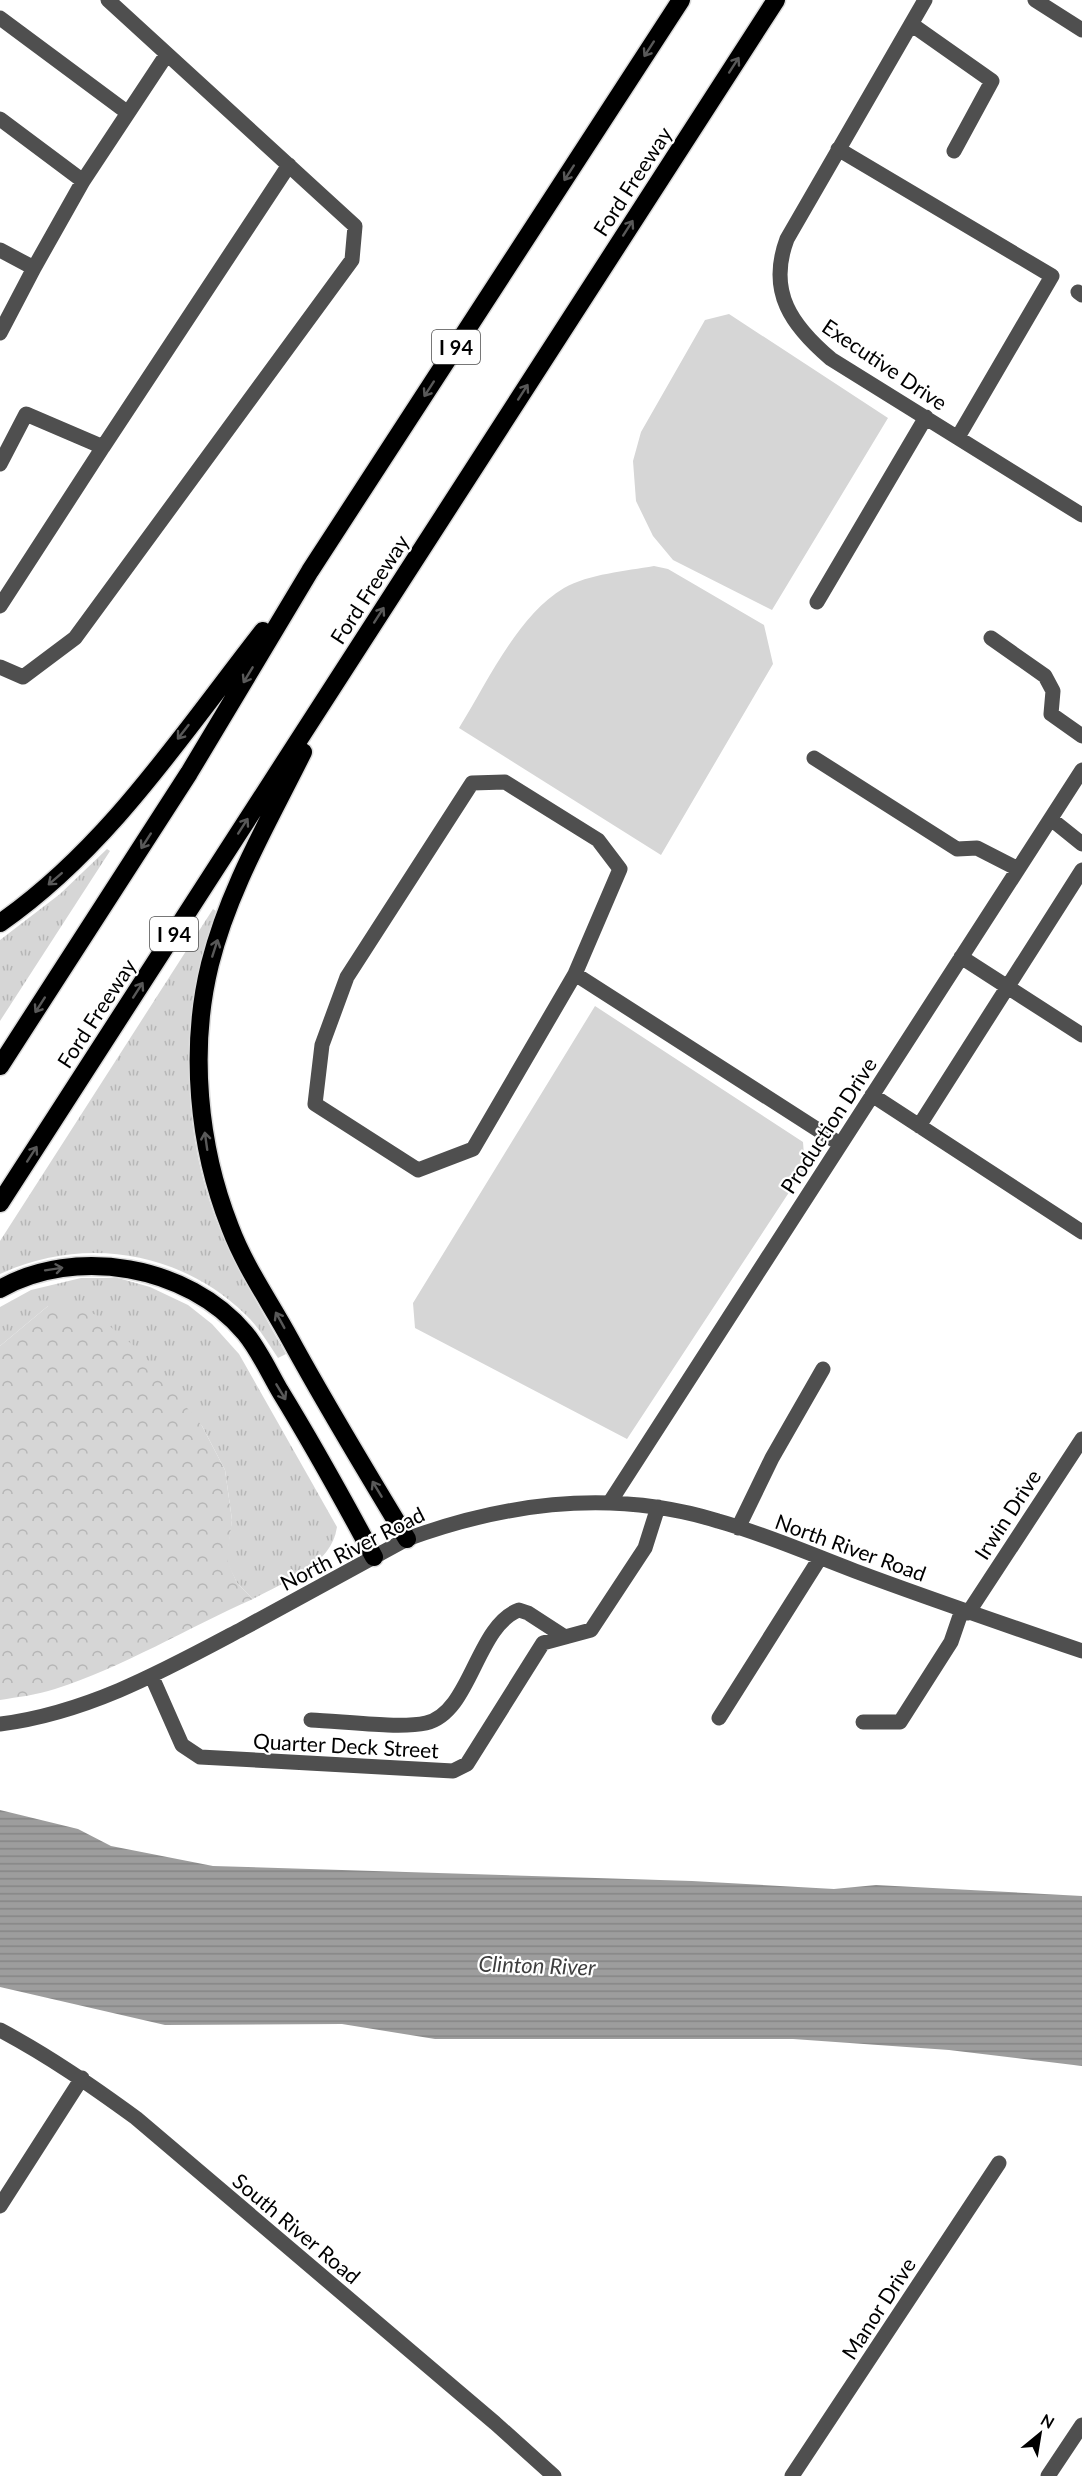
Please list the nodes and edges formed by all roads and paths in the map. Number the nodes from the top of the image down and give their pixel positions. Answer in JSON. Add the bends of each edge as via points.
{"nodes":[{"id":1,"x":108,"y":0,"type":"edge"},
{"id":2,"x":681,"y":0,"type":"edge"},
{"id":3,"x":776,"y":0,"type":"edge"},
{"id":4,"x":925,"y":0,"type":"edge"},
{"id":5,"x":1035,"y":0,"type":"edge"},
{"id":6,"x":0,"y":18,"type":"edge"},
{"id":7,"x":911,"y":24,"type":"junction"},
{"id":8,"x":1082,"y":30,"type":"edge"},
{"id":9,"x":167,"y":54,"type":"junction"},
{"id":10,"x":128,"y":113,"type":"junction"},
{"id":11,"x":0,"y":119,"type":"edge"},
{"id":12,"x":838,"y":148,"type":"junction"},
{"id":13,"x":954,"y":151,"type":"dead end"},
{"id":14,"x":289,"y":165,"type":"junction"},
{"id":15,"x":83,"y":181,"type":"junction"},
{"id":16,"x":0,"y":250,"type":"edge"},
{"id":17,"x":34,"y":268,"type":"junction"},
{"id":18,"x":0,"y":333,"type":"edge"},
{"id":19,"x":926,"y":417,"type":"junction"},
{"id":20,"x":958,"y":438,"type":"junction"},
{"id":21,"x":103,"y":447,"type":"junction"},
{"id":22,"x":0,"y":465,"type":"edge"},
{"id":23,"x":1082,"y":514,"type":"edge"},
{"id":24,"x":310,"y":570,"type":"junction"},
{"id":25,"x":817,"y":602,"type":"dead end"},
{"id":26,"x":0,"y":606,"type":"edge"},
{"id":27,"x":991,"y":638,"type":"dead end"},
{"id":28,"x":348,"y":665,"type":"junction"},
{"id":29,"x":0,"y":667,"type":"edge"},
{"id":30,"x":1082,"y":736,"type":"edge"},
{"id":31,"x":814,"y":758,"type":"dead end"},
{"id":32,"x":1082,"y":770,"type":"edge"},
{"id":33,"x":1051,"y":819,"type":"junction"},
{"id":34,"x":1082,"y":844,"type":"edge"},
{"id":35,"x":1018,"y":869,"type":"junction"},
{"id":36,"x":1082,"y":870,"type":"edge"},
{"id":37,"x":0,"y":923,"type":"edge"},
{"id":38,"x":961,"y":957,"type":"junction"},
{"id":39,"x":575,"y":974,"type":"junction"},
{"id":40,"x":1009,"y":988,"type":"junction"},
{"id":41,"x":1082,"y":1035,"type":"edge"},
{"id":42,"x":0,"y":1066,"type":"edge"},
{"id":43,"x":872,"y":1095,"type":"junction"},
{"id":44,"x":919,"y":1125,"type":"junction"},
{"id":45,"x":840,"y":1144,"type":"junction"},
{"id":46,"x":0,"y":1203,"type":"edge"},
{"id":47,"x":1082,"y":1232,"type":"edge"},
{"id":48,"x":0,"y":1289,"type":"edge"},
{"id":49,"x":823,"y":1369,"type":"dead end"},
{"id":50,"x":1082,"y":1438,"type":"edge"},
{"id":51,"x":610,"y":1502,"type":"junction"},
{"id":52,"x":658,"y":1507,"type":"junction"},
{"id":53,"x":738,"y":1528,"type":"junction"},
{"id":54,"x":407,"y":1539,"type":"junction"},
{"id":55,"x":374,"y":1557,"type":"junction"},
{"id":56,"x":820,"y":1558,"type":"junction"},
{"id":57,"x":965,"y":1611,"type":"junction"},
{"id":58,"x":565,"y":1637,"type":"junction"},
{"id":59,"x":1082,"y":1651,"type":"edge"},
{"id":60,"x":152,"y":1677,"type":"junction"},
{"id":61,"x":718,"y":1718,"type":"dead end"},
{"id":62,"x":311,"y":1720,"type":"dead end"},
{"id":63,"x":863,"y":1722,"type":"dead end"},
{"id":64,"x":0,"y":1724,"type":"edge"},
{"id":65,"x":0,"y":2030,"type":"edge"},
{"id":66,"x":82,"y":2078,"type":"junction"},
{"id":67,"x":999,"y":2163,"type":"dead end"},
{"id":68,"x":0,"y":2206,"type":"edge"},
{"id":69,"x":1082,"y":2425,"type":"edge"},
{"id":70,"x":554,"y":2476,"type":"edge"},
{"id":71,"x":792,"y":2476,"type":"edge"},
{"id":72,"x":1048,"y":2476,"type":"edge"}],
"edges":[{"from":1,"to":9,"type":"street"},
{"from":2,"to":24,"type":"highway","number":"I 94","one_way":true},
{"from":28,"to":3,"type":"highway","name":"Ford Freeway","number":"I 94","one_way":true},
{"from":4,"to":7,"type":"street","name":"Executive Drive"},
{"from":5,"to":8,"type":"street"},
{"from":6,"to":10,"type":"street"},
{"from":7,"to":12,"type":"street","name":"Executive Drive"},
{"from":7,"to":13,"type":"street","via":[[992,81]]},
{"from":9,"to":10,"type":"street"},
{"from":9,"to":14,"type":"street"},
{"from":10,"to":15,"type":"street"},
{"from":11,"to":15,"type":"street"},
{"from":12,"to":19,"type":"street","name":"Executive Drive","via":[[786,239],[779,269],[781,292],[794,322],[808,339],[831,358]]},
{"from":12,"to":20,"type":"street","via":[[1053,276]]},
{"from":14,"to":21,"type":"street"},
{"from":14,"to":29,"type":"street","via":[[355,226],[352,260],[75,638],[23,677]]},
{"from":15,"to":17,"type":"street"},
{"from":16,"to":17,"type":"street"},
{"from":17,"to":18,"type":"street"},
{"from":19,"to":20,"type":"street","name":"Executive Drive"},
{"from":19,"to":25,"type":"street"},
{"from":20,"to":23,"type":"street","name":"Executive Drive"},
{"from":21,"to":22,"type":"street","via":[[26,414]]},
{"from":21,"to":26,"type":"street"},
{"from":24,"to":37,"type":"highway","one_way":true,"via":[[119,814],[72,864]]},
{"from":24,"to":42,"type":"highway","number":"I 94","one_way":true,"via":[[189,773]]},
{"from":27,"to":30,"type":"street","via":[[1045,676],[1053,691],[1051,714]]},
{"from":46,"to":28,"type":"highway","name":"Ford Freeway","number":"I 94","one_way":true},
{"from":54,"to":28,"type":"highway","one_way":true,"via":[[340,1429],[230,1228],[215,1184],[201,1107],[200,1021],[210,963],[236,884]]},
{"from":31,"to":35,"type":"street","via":[[957,849],[977,848]]},
{"from":32,"to":33,"type":"street","name":"Production Drive"},
{"from":33,"to":34,"type":"street"},
{"from":33,"to":35,"type":"street","name":"Production Drive"},
{"from":35,"to":38,"type":"street","name":"Production Drive"},
{"from":36,"to":40,"type":"street"},
{"from":38,"to":40,"type":"street"},
{"from":38,"to":43,"type":"street","name":"Production Drive"},
{"from":39,"to":39,"type":"street","via":[[620,869],[598,840],[505,782],[472,783],[347,977],[322,1045],[315,1104],[418,1170],[472,1149]]},
{"from":39,"to":45,"type":"street"},
{"from":40,"to":41,"type":"street"},
{"from":40,"to":44,"type":"street"},
{"from":43,"to":44,"type":"street"},
{"from":43,"to":45,"type":"street","name":"Production Drive"},
{"from":44,"to":47,"type":"street"},
{"from":45,"to":51,"type":"street","name":"Production Drive"},
{"from":48,"to":55,"type":"highway","one_way":true,"via":[[36,1272],[63,1267],[100,1265],[134,1269],[186,1289],[229,1317],[246,1334]]},
{"from":49,"to":53,"type":"street","via":[[772,1458]]},
{"from":50,"to":57,"type":"street","name":"Irwin Drive"},
{"from":51,"to":52,"type":"street","name":"North River Road"},
{"from":51,"to":54,"type":"street","name":"North River Road","via":[[567,1502],[499,1512]]},
{"from":52,"to":53,"type":"street","name":"North River Road"},
{"from":52,"to":58,"type":"street","name":"Quarter Deck Street","via":[[645,1548],[591,1630]]},
{"from":53,"to":56,"type":"street","name":"North River Road"},
{"from":54,"to":55,"type":"street","name":"North River Road"},
{"from":55,"to":60,"type":"street","name":"North River Road"},
{"from":56,"to":57,"type":"street","name":"North River Road"},
{"from":56,"to":61,"type":"street"},
{"from":57,"to":59,"type":"street","name":"North River Road"},
{"from":57,"to":63,"type":"street","name":"Irwin Drive","via":[[951,1642],[900,1722]]},
{"from":58,"to":60,"type":"street","name":"Quarter Deck Street","via":[[543,1643],[467,1764],[453,1771],[200,1757],[182,1745]]},
{"from":58,"to":62,"type":"street","via":[[519,1610],[501,1622],[442,1716],[426,1723],[404,1724]]},
{"from":60,"to":64,"type":"street","name":"North River Road","via":[[84,1704]]},
{"from":65,"to":66,"type":"street","name":"South River Road"},
{"from":66,"to":68,"type":"street"},
{"from":66,"to":70,"type":"street","name":"South River Road","via":[[136,2118]]},
{"from":67,"to":71,"type":"street","name":"Manor Drive"},
{"from":69,"to":72,"type":"street"}]}
